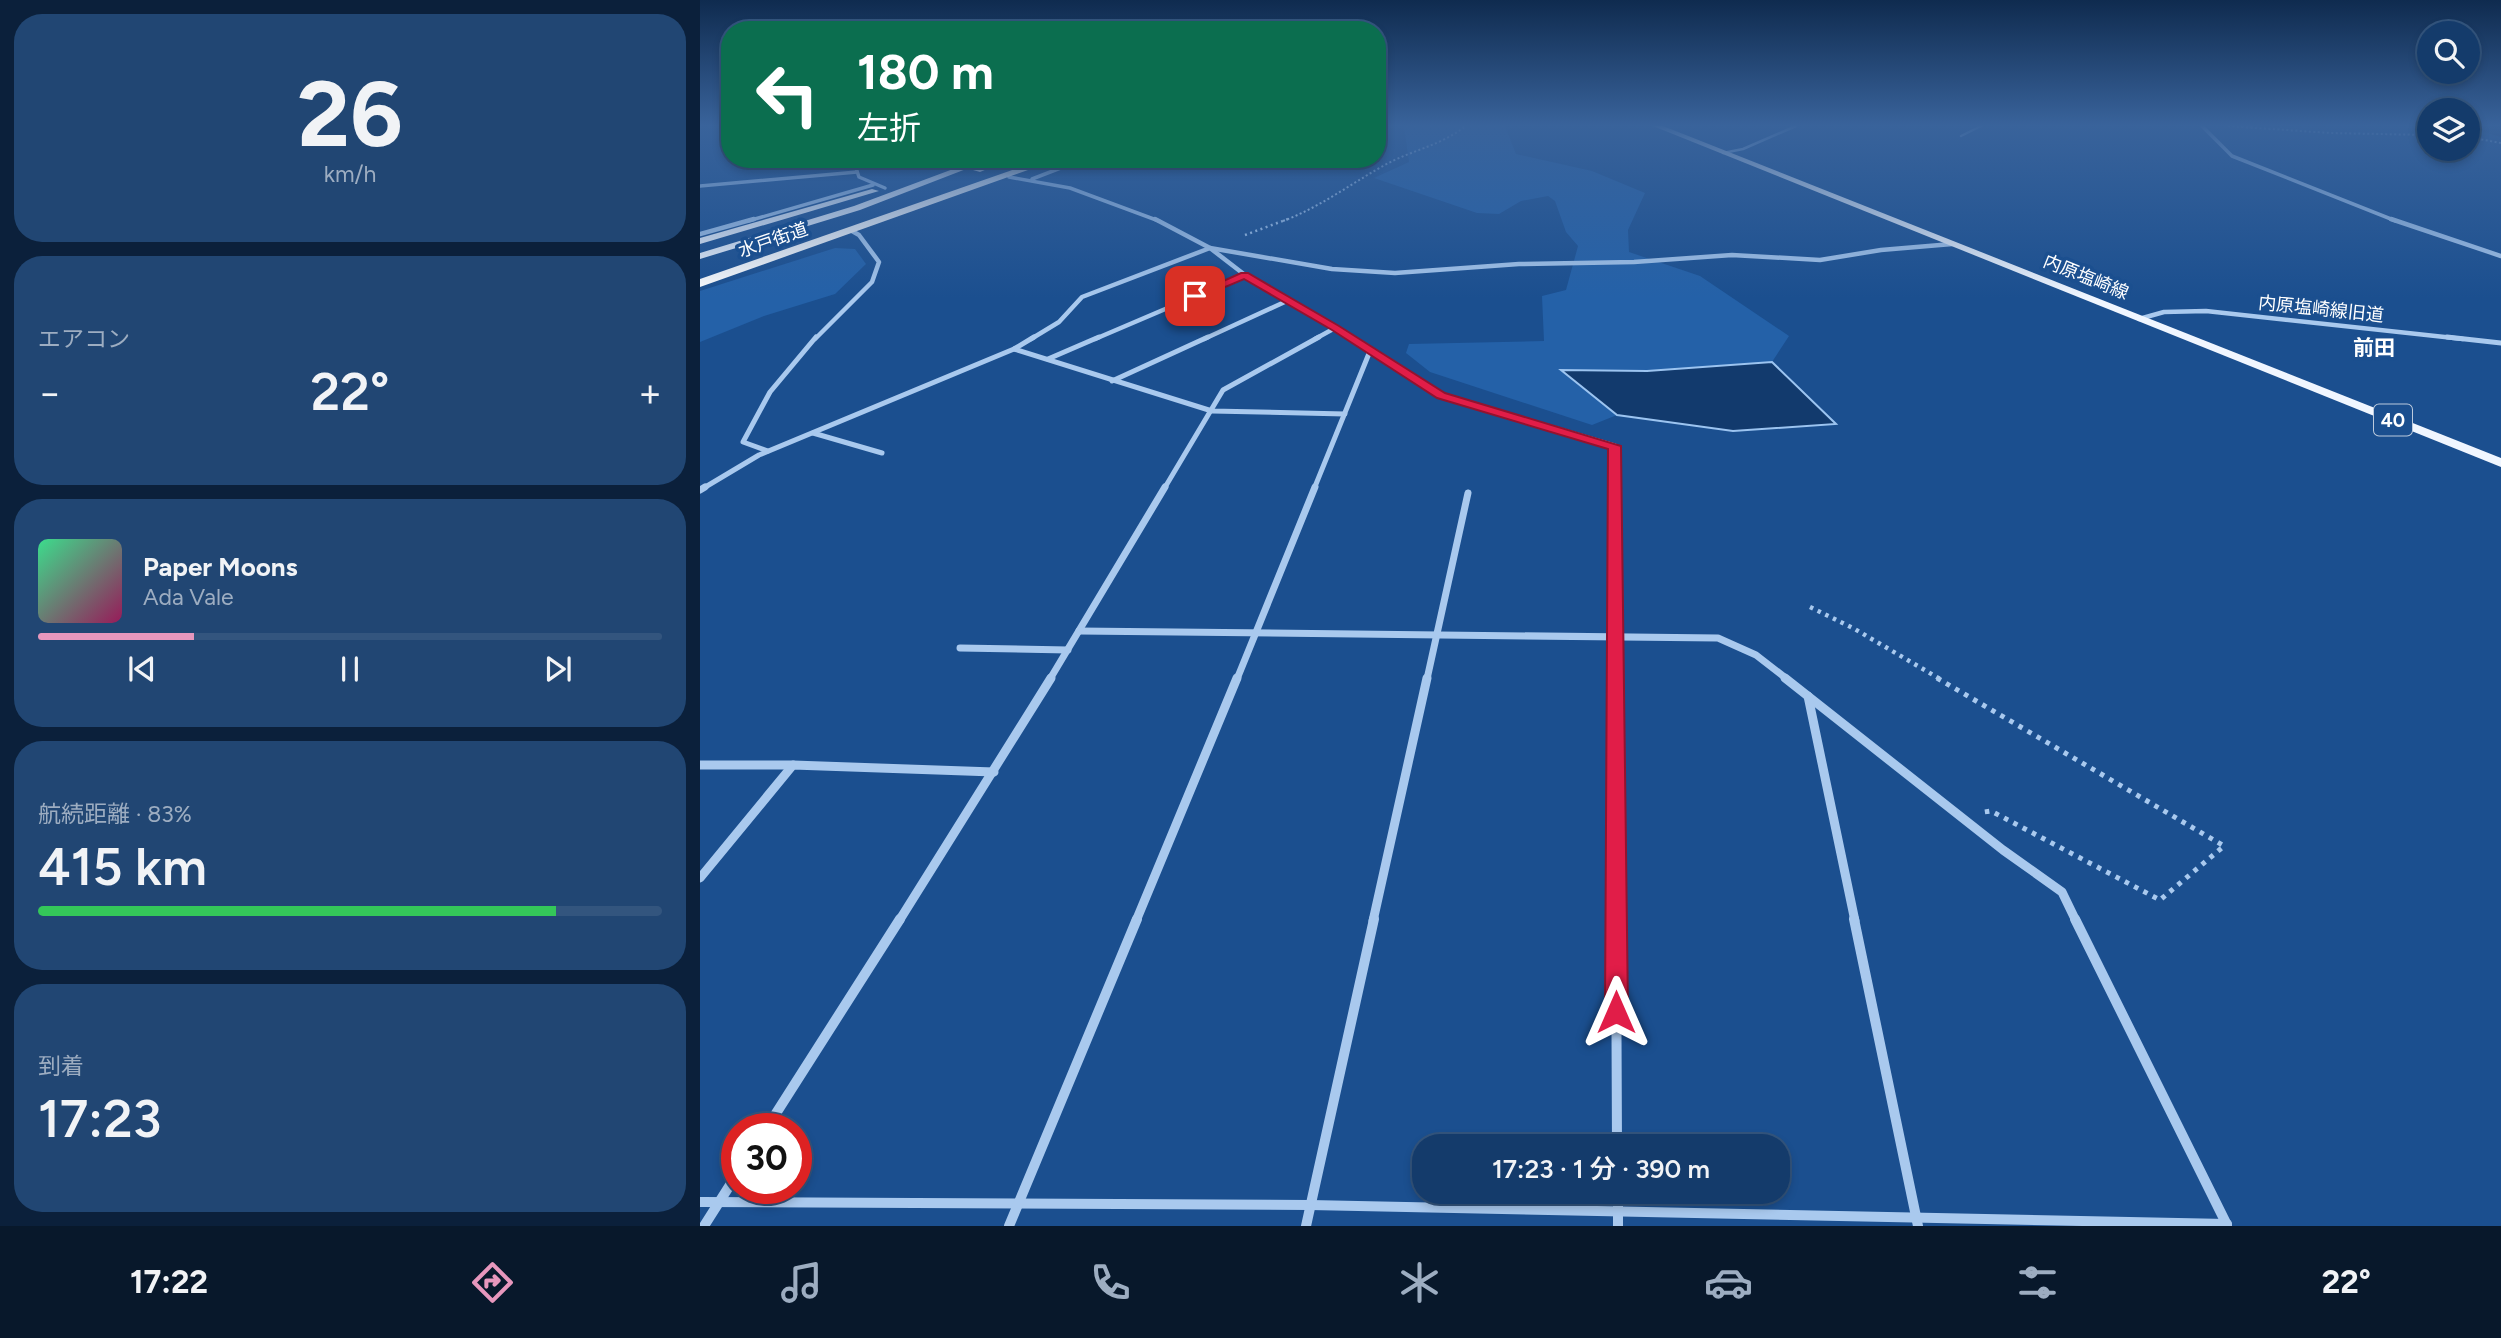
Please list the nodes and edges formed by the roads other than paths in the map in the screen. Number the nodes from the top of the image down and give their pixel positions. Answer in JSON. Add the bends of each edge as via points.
{"nodes":[{"id":1,"x":731,"y":183,"type":"edge"},
{"id":2,"x":869,"y":183,"type":"edge"},
{"id":3,"x":901,"y":183,"type":"edge"},
{"id":4,"x":923,"y":183,"type":"edge"},
{"id":5,"x":933,"y":183,"type":"edge"},
{"id":6,"x":959,"y":183,"type":"edge"},
{"id":7,"x":991,"y":183,"type":"edge"},
{"id":8,"x":1049,"y":183,"type":"edge"},
{"id":9,"x":1799,"y":183,"type":"edge"},
{"id":10,"x":2298,"y":183,"type":"edge"},
{"id":11,"x":873,"y":185,"type":"junction"},
{"id":12,"x":700,"y":186,"type":"edge"},
{"id":13,"x":885,"y":188,"type":"junction"},
{"id":14,"x":857,"y":208,"type":"junction"},
{"id":15,"x":852,"y":232,"type":"junction"},
{"id":16,"x":700,"y":234,"type":"edge"},
{"id":17,"x":700,"y":241,"type":"edge"},
{"id":18,"x":1952,"y":244,"type":"junction"},
{"id":19,"x":1210,"y":248,"type":"junction"},
{"id":20,"x":700,"y":256,"type":"edge"},
{"id":21,"x":2501,"y":256,"type":"edge"},
{"id":22,"x":700,"y":272,"type":"edge"},
{"id":23,"x":1245,"y":275,"type":"junction"},
{"id":24,"x":700,"y":283,"type":"edge"},
{"id":25,"x":1289,"y":300,"type":"junction"},
{"id":26,"x":2139,"y":319,"type":"junction"},
{"id":27,"x":1335,"y":328,"type":"junction"},
{"id":28,"x":2501,"y":343,"type":"edge"},
{"id":29,"x":1014,"y":349,"type":"junction"},
{"id":30,"x":1370,"y":351,"type":"junction"},
{"id":31,"x":1048,"y":359,"type":"junction"},
{"id":32,"x":1111,"y":382,"type":"junction"},
{"id":33,"x":1212,"y":411,"type":"junction"},
{"id":34,"x":1345,"y":414,"type":"junction"},
{"id":35,"x":813,"y":433,"type":"junction"},
{"id":36,"x":769,"y":452,"type":"junction"},
{"id":37,"x":882,"y":453,"type":"dead end"},
{"id":38,"x":2501,"y":463,"type":"edge"},
{"id":39,"x":700,"y":490,"type":"edge"},
{"id":40,"x":1468,"y":493,"type":"dead end"},
{"id":41,"x":1079,"y":631,"type":"junction"},
{"id":42,"x":1256,"y":633,"type":"junction"},
{"id":43,"x":1436,"y":635,"type":"junction"},
{"id":44,"x":1614,"y":635,"type":"junction"},
{"id":45,"x":960,"y":648,"type":"dead end"},
{"id":46,"x":1068,"y":650,"type":"junction"},
{"id":47,"x":1808,"y":696,"type":"junction"},
{"id":48,"x":700,"y":765,"type":"edge"},
{"id":49,"x":793,"y":765,"type":"junction"},
{"id":50,"x":993,"y":772,"type":"junction"},
{"id":51,"x":700,"y":878,"type":"edge"},
{"id":52,"x":776,"y":1113,"type":"edge"},
{"id":53,"x":1617,"y":1134,"type":"edge"},
{"id":54,"x":720,"y":1200,"type":"junction"},
{"id":55,"x":700,"y":1202,"type":"edge"},
{"id":56,"x":1018,"y":1204,"type":"junction"},
{"id":57,"x":1618,"y":1204,"type":"edge"},
{"id":58,"x":1310,"y":1205,"type":"junction"},
{"id":59,"x":1618,"y":1211,"type":"junction"},
{"id":60,"x":1917,"y":1222,"type":"edge"},
{"id":61,"x":2227,"y":1225,"type":"edge"},
{"id":62,"x":704,"y":1226,"type":"edge"},
{"id":63,"x":1009,"y":1226,"type":"edge"},
{"id":64,"x":1306,"y":1226,"type":"edge"},
{"id":65,"x":1618,"y":1226,"type":"edge"}],
"edges":[{"from":1,"to":12,"type":"street"},
{"from":2,"to":11,"type":"street"},
{"from":3,"to":13,"type":"main road"},
{"from":4,"to":14,"type":"main road"},
{"from":5,"to":14,"type":"main road"},
{"from":6,"to":22,"type":"highway","name":"水戸街道"},
{"from":7,"to":15,"type":"highway","name":"水戸街道"},
{"from":8,"to":19,"type":"street","via":[[1158,220]]},
{"from":9,"to":18,"type":"main road","name":"内原塩崎線","number":"40"},
{"from":10,"to":21,"type":"street"},
{"from":11,"to":13,"type":"street"},
{"from":11,"to":16,"type":"street"},
{"from":13,"to":17,"type":"main road"},
{"from":14,"to":20,"type":"main road"},
{"from":15,"to":24,"type":"highway","name":"水戸街道"},
{"from":15,"to":36,"type":"street","via":[[859,234],[879,262],[872,282],[831,320],[770,392],[743,442]]},
{"from":18,"to":19,"type":"street","via":[[1820,260],[1732,255],[1395,273],[1332,270]]},
{"from":18,"to":26,"type":"main road","name":"内原塩崎線","number":"40"},
{"from":19,"to":23,"type":"street"},
{"from":19,"to":29,"type":"street","via":[[1082,297],[1059,322]]},
{"from":23,"to":25,"type":"street"},
{"from":23,"to":31,"type":"street"},
{"from":25,"to":27,"type":"street"},
{"from":25,"to":32,"type":"street"},
{"from":26,"to":28,"type":"street","name":"内原塩崎線旧道","via":[[2164,312],[2206,311]]},
{"from":26,"to":38,"type":"main road","name":"内原塩崎線","number":"40"},
{"from":27,"to":30,"type":"street"},
{"from":27,"to":33,"type":"street","via":[[1223,390]]},
{"from":29,"to":31,"type":"street"},
{"from":29,"to":35,"type":"street"},
{"from":30,"to":34,"type":"street"},
{"from":30,"to":44,"type":"street","via":[[1441,395],[1615,446]]},
{"from":31,"to":32,"type":"street"},
{"from":32,"to":33,"type":"street"},
{"from":33,"to":34,"type":"street"},
{"from":33,"to":41,"type":"street"},
{"from":34,"to":42,"type":"street"},
{"from":35,"to":36,"type":"street"},
{"from":35,"to":37,"type":"street"},
{"from":36,"to":39,"type":"street"},
{"from":40,"to":43,"type":"street"},
{"from":41,"to":42,"type":"street"},
{"from":41,"to":46,"type":"street"},
{"from":42,"to":43,"type":"street"},
{"from":42,"to":56,"type":"street"},
{"from":43,"to":44,"type":"street"},
{"from":43,"to":58,"type":"street"},
{"from":44,"to":47,"type":"street","via":[[1718,638],[1756,654]]},
{"from":44,"to":53,"type":"street"},
{"from":45,"to":46,"type":"street"},
{"from":46,"to":50,"type":"street"},
{"from":47,"to":60,"type":"street"},
{"from":47,"to":61,"type":"street","via":[[2062,892]]},
{"from":48,"to":49,"type":"street"},
{"from":49,"to":50,"type":"street"},
{"from":49,"to":51,"type":"street"},
{"from":50,"to":52,"type":"street"},
{"from":54,"to":55,"type":"street"},
{"from":54,"to":56,"type":"street"},
{"from":54,"to":62,"type":"street"},
{"from":56,"to":58,"type":"street"},
{"from":56,"to":63,"type":"street"},
{"from":57,"to":59,"type":"street"},
{"from":58,"to":59,"type":"street"},
{"from":58,"to":64,"type":"street"},
{"from":59,"to":60,"type":"street"},
{"from":59,"to":65,"type":"street"},
{"from":60,"to":61,"type":"street"}]}
